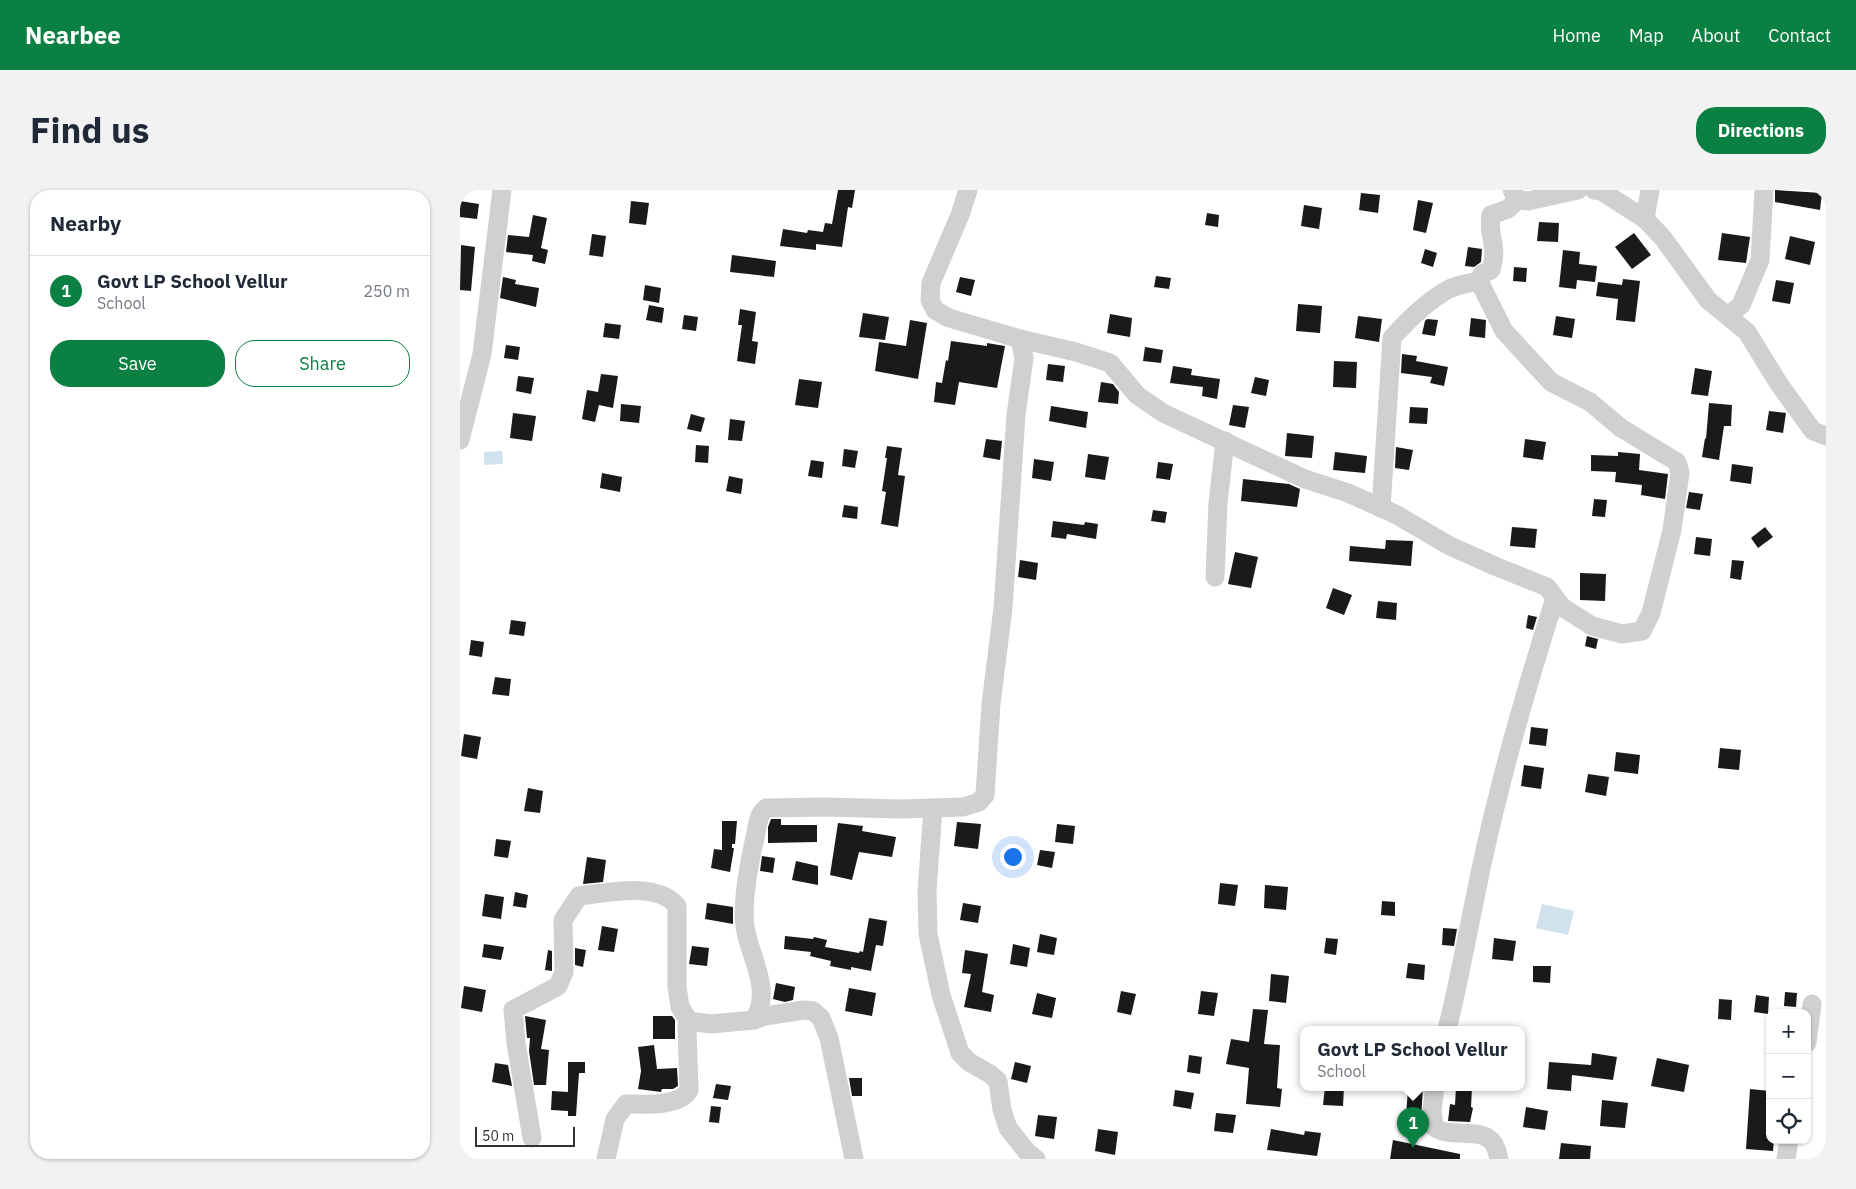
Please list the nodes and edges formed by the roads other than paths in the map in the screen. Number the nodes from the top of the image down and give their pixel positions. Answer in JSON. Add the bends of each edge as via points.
{"nodes":[{"id":1,"x":502,"y":190,"type":"edge"},
{"id":2,"x":968,"y":190,"type":"edge"},
{"id":3,"x":1578,"y":190,"type":"edge"},
{"id":4,"x":1594,"y":190,"type":"edge"},
{"id":5,"x":1650,"y":190,"type":"edge"},
{"id":6,"x":1764,"y":190,"type":"edge"},
{"id":7,"x":1514,"y":195,"type":"edge"},
{"id":8,"x":1645,"y":219,"type":"junction"},
{"id":9,"x":1479,"y":281,"type":"junction"},
{"id":10,"x":1728,"y":316,"type":"junction"},
{"id":11,"x":1020,"y":339,"type":"junction"},
{"id":12,"x":1826,"y":436,"type":"edge"},
{"id":13,"x":460,"y":440,"type":"edge"},
{"id":14,"x":1225,"y":441,"type":"junction"},
{"id":15,"x":1381,"y":508,"type":"junction"},
{"id":16,"x":1215,"y":577,"type":"dead end"},
{"id":17,"x":1555,"y":598,"type":"junction"},
{"id":18,"x":933,"y":808,"type":"junction"},
{"id":19,"x":1812,"y":1004,"type":"dead end"},
{"id":20,"x":1811,"y":1012,"type":"edge"},
{"id":21,"x":754,"y":1020,"type":"junction"},
{"id":22,"x":691,"y":1024,"type":"junction"},
{"id":23,"x":1448,"y":1026,"type":"edge"},
{"id":24,"x":1434,"y":1091,"type":"edge"},
{"id":25,"x":532,"y":1138,"type":"dead end"},
{"id":26,"x":1788,"y":1144,"type":"edge"},
{"id":27,"x":606,"y":1159,"type":"edge"},
{"id":28,"x":854,"y":1159,"type":"edge"},
{"id":29,"x":1036,"y":1159,"type":"edge"},
{"id":30,"x":1499,"y":1159,"type":"edge"},
{"id":31,"x":1786,"y":1159,"type":"edge"}],
"edges":[{"from":1,"to":13,"type":"street","via":[[482,354]]},
{"from":2,"to":11,"type":"street","via":[[932,283],[930,300],[935,310],[949,318]]},
{"from":3,"to":7,"type":"street","via":[[1528,201]]},
{"from":4,"to":8,"type":"street","via":[[1601,191]]},
{"from":5,"to":8,"type":"street"},
{"from":6,"to":10,"type":"street","via":[[1760,260],[1741,305]]},
{"from":7,"to":9,"type":"street","via":[[1508,209],[1491,215],[1489,223],[1495,258],[1491,270],[1482,274]]},
{"from":8,"to":10,"type":"street","via":[[1663,238],[1708,300]]},
{"from":9,"to":15,"type":"street","via":[[1450,288],[1404,324],[1392,338]]},
{"from":9,"to":17,"type":"street","via":[[1504,331],[1551,382],[1590,402],[1621,428],[1677,462],[1680,473],[1662,575],[1652,613],[1642,630],[1622,634],[1592,626],[1562,607]]},
{"from":10,"to":12,"type":"street","via":[[1748,332],[1779,384],[1813,430]]},
{"from":11,"to":14,"type":"street","via":[[1110,363],[1137,395],[1163,413]]},
{"from":11,"to":18,"type":"street","via":[[1024,358],[1016,415],[1003,608],[984,795],[979,802],[963,808]]},
{"from":14,"to":15,"type":"street","via":[[1305,479]]},
{"from":14,"to":16,"type":"street"},
{"from":15,"to":17,"type":"street","via":[[1450,546],[1547,587]]},
{"from":17,"to":23,"type":"street","via":[[1512,740]]},
{"from":18,"to":21,"type":"street","via":[[766,808],[761,814],[753,847],[744,908],[746,931],[762,993],[761,1009]]},
{"from":18,"to":29,"type":"street","via":[[927,890],[928,934],[941,995],[960,1053],[998,1081],[1008,1128]]},
{"from":19,"to":20,"type":"street"},
{"from":21,"to":22,"type":"street"},
{"from":21,"to":28,"type":"street","via":[[804,1010],[813,1011],[821,1018],[829,1038]]},
{"from":22,"to":25,"type":"street","via":[[680,1007],[677,987],[677,906],[673,900],[660,894],[631,890],[579,896],[563,920],[564,972],[558,986],[513,1010]]},
{"from":22,"to":27,"type":"street","via":[[687,1026],[689,1090],[686,1095],[678,1101],[626,1104],[615,1119]]},
{"from":24,"to":30,"type":"street","via":[[1434,1127],[1442,1132],[1483,1134],[1494,1144]]},
{"from":26,"to":31,"type":"street"}]}
